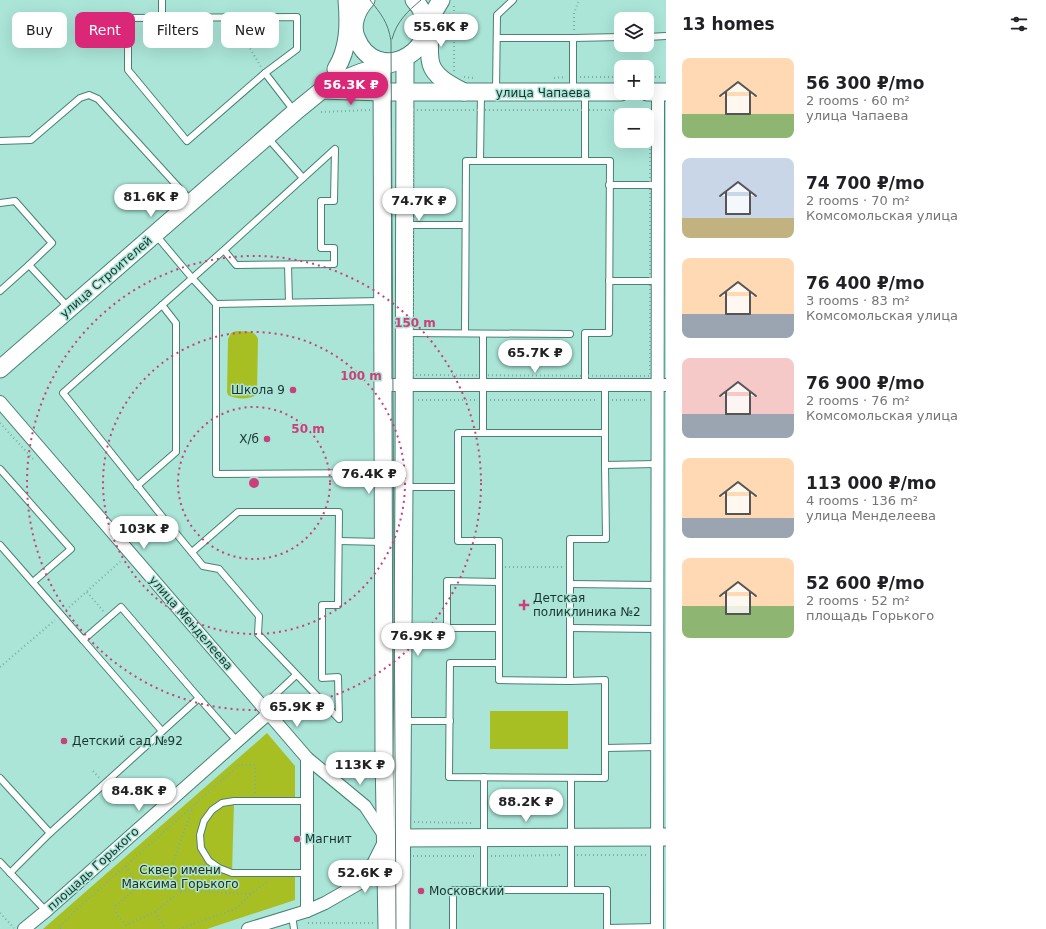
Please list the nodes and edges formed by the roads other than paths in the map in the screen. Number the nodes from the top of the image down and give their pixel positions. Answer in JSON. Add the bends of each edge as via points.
{"nodes":[{"id":1,"x":162,"y":0,"type":"edge"},
{"id":2,"x":348,"y":0,"type":"edge"},
{"id":3,"x":366,"y":0,"type":"edge"},
{"id":4,"x":414,"y":0,"type":"edge"},
{"id":5,"x":513,"y":0,"type":"edge"},
{"id":6,"x":438,"y":5,"type":"edge"},
{"id":7,"x":162,"y":12,"type":"edge"},
{"id":8,"x":143,"y":18,"type":"edge"},
{"id":9,"x":213,"y":18,"type":"edge"},
{"id":10,"x":353,"y":27,"type":"junction"},
{"id":11,"x":425,"y":31,"type":"junction"},
{"id":12,"x":666,"y":36,"type":"edge"},
{"id":13,"x":614,"y":37,"type":"edge"},
{"id":14,"x":654,"y":37,"type":"edge"},
{"id":15,"x":497,"y":38,"type":"junction"},
{"id":16,"x":573,"y":38,"type":"junction"},
{"id":17,"x":392,"y":62,"type":"junction"},
{"id":18,"x":431,"y":65,"type":"junction"},
{"id":19,"x":265,"y":73,"type":"junction"},
{"id":20,"x":659,"y":88,"type":"edge"},
{"id":21,"x":322,"y":90,"type":"junction"},
{"id":22,"x":382,"y":92,"type":"junction"},
{"id":23,"x":405,"y":92,"type":"junction"},
{"id":24,"x":614,"y":92,"type":"edge"},
{"id":25,"x":481,"y":93,"type":"junction"},
{"id":26,"x":579,"y":93,"type":"junction"},
{"id":27,"x":294,"y":112,"type":"junction"},
{"id":28,"x":266,"y":136,"type":"junction"},
{"id":29,"x":0,"y":141,"type":"edge"},
{"id":30,"x":480,"y":161,"type":"junction"},
{"id":31,"x":585,"y":161,"type":"junction"},
{"id":32,"x":303,"y":178,"type":"junction"},
{"id":33,"x":609,"y":185,"type":"junction"},
{"id":34,"x":657,"y":185,"type":"junction"},
{"id":35,"x":192,"y":202,"type":"junction"},
{"id":36,"x":0,"y":203,"type":"edge"},
{"id":37,"x":405,"y":225,"type":"junction"},
{"id":38,"x":466,"y":225,"type":"junction"},
{"id":39,"x":155,"y":234,"type":"junction"},
{"id":40,"x":224,"y":250,"type":"junction"},
{"id":41,"x":29,"y":265,"type":"junction"},
{"id":42,"x":288,"y":265,"type":"junction"},
{"id":43,"x":192,"y":278,"type":"junction"},
{"id":44,"x":609,"y":281,"type":"junction"},
{"id":45,"x":657,"y":281,"type":"junction"},
{"id":46,"x":0,"y":290,"type":"edge"},
{"id":47,"x":383,"y":301,"type":"junction"},
{"id":48,"x":289,"y":302,"type":"junction"},
{"id":49,"x":216,"y":304,"type":"junction"},
{"id":50,"x":162,"y":305,"type":"junction"},
{"id":51,"x":70,"y":308,"type":"junction"},
{"id":52,"x":405,"y":333,"type":"junction"},
{"id":53,"x":466,"y":334,"type":"junction"},
{"id":54,"x":483,"y":334,"type":"junction"},
{"id":55,"x":570,"y":334,"type":"dead end"},
{"id":56,"x":0,"y":370,"type":"edge"},
{"id":57,"x":383,"y":385,"type":"junction"},
{"id":58,"x":404,"y":385,"type":"junction"},
{"id":59,"x":662,"y":385,"type":"edge"},
{"id":60,"x":483,"y":386,"type":"junction"},
{"id":61,"x":585,"y":386,"type":"junction"},
{"id":62,"x":605,"y":386,"type":"junction"},
{"id":63,"x":0,"y":402,"type":"edge"},
{"id":64,"x":483,"y":433,"type":"junction"},
{"id":65,"x":605,"y":433,"type":"junction"},
{"id":66,"x":657,"y":464,"type":"junction"},
{"id":67,"x":605,"y":465,"type":"junction"},
{"id":68,"x":0,"y":469,"type":"edge"},
{"id":69,"x":384,"y":473,"type":"junction"},
{"id":70,"x":137,"y":486,"type":"junction"},
{"id":71,"x":404,"y":487,"type":"junction"},
{"id":72,"x":458,"y":487,"type":"junction"},
{"id":73,"x":339,"y":541,"type":"junction"},
{"id":74,"x":384,"y":542,"type":"junction"},
{"id":75,"x":0,"y":545,"type":"edge"},
{"id":76,"x":192,"y":552,"type":"junction"},
{"id":77,"x":33,"y":582,"type":"junction"},
{"id":78,"x":499,"y":582,"type":"junction"},
{"id":79,"x":570,"y":584,"type":"junction"},
{"id":80,"x":657,"y":584,"type":"junction"},
{"id":81,"x":499,"y":628,"type":"junction"},
{"id":82,"x":570,"y":628,"type":"junction"},
{"id":83,"x":657,"y":629,"type":"junction"},
{"id":84,"x":83,"y":640,"type":"junction"},
{"id":85,"x":661,"y":657,"type":"edge"},
{"id":86,"x":499,"y":663,"type":"junction"},
{"id":87,"x":296,"y":675,"type":"junction"},
{"id":88,"x":570,"y":680,"type":"junction"},
{"id":89,"x":198,"y":698,"type":"junction"},
{"id":90,"x":266,"y":710,"type":"junction"},
{"id":91,"x":403,"y":721,"type":"junction"},
{"id":92,"x":450,"y":721,"type":"junction"},
{"id":93,"x":661,"y":723,"type":"edge"},
{"id":94,"x":162,"y":731,"type":"junction"},
{"id":95,"x":237,"y":741,"type":"junction"},
{"id":96,"x":657,"y":747,"type":"junction"},
{"id":97,"x":605,"y":748,"type":"junction"},
{"id":98,"x":307,"y":758,"type":"junction"},
{"id":99,"x":484,"y":777,"type":"junction"},
{"id":100,"x":0,"y":778,"type":"edge"},
{"id":101,"x":571,"y":778,"type":"junction"},
{"id":102,"x":307,"y":801,"type":"junction"},
{"id":103,"x":50,"y":833,"type":"junction"},
{"id":104,"x":394,"y":838,"type":"junction"},
{"id":105,"x":484,"y":838,"type":"junction"},
{"id":106,"x":571,"y":838,"type":"junction"},
{"id":107,"x":661,"y":838,"type":"edge"},
{"id":108,"x":0,"y":862,"type":"edge"},
{"id":109,"x":10,"y":872,"type":"junction"},
{"id":110,"x":307,"y":873,"type":"junction"},
{"id":111,"x":484,"y":890,"type":"junction"},
{"id":112,"x":571,"y":890,"type":"junction"},
{"id":113,"x":46,"y":911,"type":"junction"},
{"id":114,"x":307,"y":911,"type":"junction"},
{"id":115,"x":293,"y":922,"type":"edge"},
{"id":116,"x":659,"y":922,"type":"edge"},
{"id":117,"x":380,"y":926,"type":"edge"},
{"id":118,"x":19,"y":928,"type":"edge"},
{"id":119,"x":607,"y":928,"type":"edge"},
{"id":120,"x":248,"y":929,"type":"edge"},
{"id":121,"x":401,"y":929,"type":"edge"},
{"id":122,"x":453,"y":929,"type":"edge"}],
"edges":[{"from":1,"to":7,"type":"lane"},
{"from":2,"to":10,"type":"main road"},
{"from":3,"to":10,"type":"main road","via":[[361,5]]},
{"from":4,"to":11,"type":"main road","name":"улица Чапаева","via":[[422,10]]},
{"from":5,"to":15,"type":"lane","via":[[497,15]]},
{"from":6,"to":11,"type":"main road"},
{"from":6,"to":18,"type":"main road","via":[[430,24]]},
{"from":8,"to":19,"type":"lane","via":[[128,18],[128,70],[187,141]]},
{"from":9,"to":19,"type":"lane","via":[[297,17],[297,49]]},
{"from":10,"to":17,"type":"main road","via":[[363,50],[373,57]]},
{"from":10,"to":21,"type":"main road","name":"улица Строителей","via":[[341,60]]},
{"from":11,"to":17,"type":"main road","via":[[416,50]]},
{"from":11,"to":18,"type":"main road","name":"улица Чапаева","via":[[425,46]]},
{"from":12,"to":14,"type":"lane"},
{"from":13,"to":16,"type":"lane"},
{"from":15,"to":16,"type":"lane"},
{"from":15,"to":25,"type":"lane"},
{"from":16,"to":26,"type":"lane"},
{"from":17,"to":21,"type":"main road","name":"улица Строителей","via":[[346,77]]},
{"from":17,"to":22,"type":"main road"},
{"from":17,"to":23,"type":"main road"},
{"from":18,"to":25,"type":"main road","name":"улица Чапаева","via":[[448,84]]},
{"from":19,"to":27,"type":"lane"},
{"from":20,"to":34,"type":"street"},
{"from":21,"to":22,"type":"main road","name":"улица Чапаева"},
{"from":21,"to":27,"type":"main road","name":"улица Строителей"},
{"from":22,"to":23,"type":"main road","name":"улица Чапаева"},
{"from":22,"to":47,"type":"main road"},
{"from":23,"to":25,"type":"main road","name":"улица Чапаева"},
{"from":23,"to":37,"type":"main road","via":[[409,110]]},
{"from":24,"to":26,"type":"main road","name":"улица Чапаева"},
{"from":25,"to":26,"type":"main road","name":"улица Чапаева"},
{"from":25,"to":30,"type":"lane"},
{"from":26,"to":31,"type":"lane"},
{"from":27,"to":28,"type":"main road","name":"улица Строителей"},
{"from":28,"to":32,"type":"lane"},
{"from":28,"to":35,"type":"main road","name":"улица Строителей"},
{"from":29,"to":35,"type":"lane","via":[[31,140],[80,98],[89,95],[98,99]]},
{"from":30,"to":31,"type":"lane"},
{"from":30,"to":38,"type":"lane","via":[[466,161]]},
{"from":31,"to":33,"type":"lane","via":[[610,161]]},
{"from":32,"to":40,"type":"lane"},
{"from":32,"to":42,"type":"lane","via":[[334,149],[334,201],[321,201],[321,248],[334,248],[334,264]]},
{"from":33,"to":34,"type":"lane"},
{"from":33,"to":44,"type":"lane"},
{"from":34,"to":45,"type":"street","via":[[661,204]]},
{"from":35,"to":39,"type":"main road","name":"улица Строителей"},
{"from":36,"to":41,"type":"lane","via":[[15,202],[52,243]]},
{"from":37,"to":38,"type":"lane"},
{"from":37,"to":52,"type":"main road"},
{"from":38,"to":53,"type":"lane"},
{"from":39,"to":43,"type":"lane"},
{"from":39,"to":51,"type":"main road","name":"улица Строителей"},
{"from":40,"to":42,"type":"lane","via":[[236,265]]},
{"from":40,"to":43,"type":"lane"},
{"from":41,"to":46,"type":"lane"},
{"from":41,"to":51,"type":"lane"},
{"from":42,"to":48,"type":"lane"},
{"from":43,"to":49,"type":"lane"},
{"from":43,"to":50,"type":"lane"},
{"from":44,"to":45,"type":"lane"},
{"from":44,"to":61,"type":"lane","via":[[609,333],[585,333]]},
{"from":45,"to":59,"type":"street","via":[[661,306]]},
{"from":47,"to":48,"type":"lane"},
{"from":47,"to":57,"type":"main road"},
{"from":48,"to":49,"type":"lane"},
{"from":49,"to":69,"type":"lane","via":[[216,474]]},
{"from":50,"to":70,"type":"lane","via":[[176,323],[176,452]]},
{"from":50,"to":70,"type":"lane","via":[[63,393]]},
{"from":51,"to":56,"type":"main road","name":"улица Строителей"},
{"from":52,"to":53,"type":"lane"},
{"from":52,"to":58,"type":"main road"},
{"from":53,"to":54,"type":"lane"},
{"from":54,"to":55,"type":"lane"},
{"from":54,"to":60,"type":"lane"},
{"from":57,"to":58,"type":"street"},
{"from":57,"to":69,"type":"main road"},
{"from":58,"to":60,"type":"street"},
{"from":58,"to":71,"type":"main road"},
{"from":59,"to":62,"type":"street"},
{"from":59,"to":66,"type":"street"},
{"from":60,"to":61,"type":"street"},
{"from":60,"to":64,"type":"lane"},
{"from":61,"to":62,"type":"street"},
{"from":62,"to":65,"type":"lane"},
{"from":63,"to":90,"type":"street","name":"улица Менделеева"},
{"from":64,"to":65,"type":"lane"},
{"from":64,"to":72,"type":"lane","via":[[458,433]]},
{"from":65,"to":67,"type":"lane"},
{"from":66,"to":67,"type":"lane"},
{"from":66,"to":80,"type":"street","via":[[661,487],[661,554]]},
{"from":67,"to":79,"type":"lane","via":[[606,539],[570,539]]},
{"from":68,"to":77,"type":"lane","via":[[71,550]]},
{"from":69,"to":74,"type":"main road"},
{"from":70,"to":76,"type":"lane"},
{"from":71,"to":72,"type":"lane"},
{"from":71,"to":91,"type":"main road"},
{"from":72,"to":78,"type":"lane","via":[[458,541],[499,541]]},
{"from":73,"to":74,"type":"lane"},
{"from":73,"to":76,"type":"lane","via":[[339,512],[238,512]]},
{"from":73,"to":87,"type":"lane","via":[[338,605],[322,605],[322,678],[338,678],[339,719]]},
{"from":74,"to":104,"type":"main road","via":[[384,754]]},
{"from":75,"to":77,"type":"lane"},
{"from":76,"to":87,"type":"lane","via":[[203,566],[219,569],[258,616],[258,634]]},
{"from":77,"to":84,"type":"lane"},
{"from":78,"to":81,"type":"lane"},
{"from":78,"to":81,"type":"lane","via":[[447,581],[447,628]]},
{"from":79,"to":80,"type":"lane"},
{"from":79,"to":82,"type":"lane"},
{"from":80,"to":83,"type":"street"},
{"from":81,"to":86,"type":"lane"},
{"from":82,"to":83,"type":"lane"},
{"from":82,"to":88,"type":"lane"},
{"from":83,"to":85,"type":"street"},
{"from":84,"to":89,"type":"lane","via":[[121,607]]},
{"from":84,"to":94,"type":"lane"},
{"from":85,"to":93,"type":"street"},
{"from":86,"to":88,"type":"lane","via":[[499,680]]},
{"from":86,"to":92,"type":"lane","via":[[450,663]]},
{"from":87,"to":90,"type":"lane"},
{"from":88,"to":97,"type":"lane","via":[[605,680]]},
{"from":89,"to":94,"type":"lane"},
{"from":89,"to":95,"type":"lane"},
{"from":90,"to":95,"type":"street","name":"площадь Горького"},
{"from":90,"to":98,"type":"street","name":"улица Менделеева"},
{"from":91,"to":92,"type":"lane"},
{"from":91,"to":104,"type":"main road"},
{"from":92,"to":99,"type":"lane","via":[[449,777]]},
{"from":93,"to":96,"type":"street"},
{"from":94,"to":103,"type":"lane"},
{"from":95,"to":113,"type":"street","name":"площадь Горького"},
{"from":96,"to":97,"type":"lane"},
{"from":96,"to":107,"type":"street"},
{"from":97,"to":101,"type":"lane","via":[[604,778]]},
{"from":98,"to":102,"type":"street"},
{"from":98,"to":104,"type":"street","name":"улица Менделеева","via":[[365,806]]},
{"from":99,"to":101,"type":"lane"},
{"from":99,"to":105,"type":"lane"},
{"from":100,"to":103,"type":"lane"},
{"from":101,"to":106,"type":"lane"},
{"from":102,"to":110,"type":"street"},
{"from":102,"to":110,"type":"lane","via":[[222,803],[212,810],[204,821],[200,835],[201,848],[209,861],[232,873]]},
{"from":103,"to":109,"type":"lane"},
{"from":104,"to":105,"type":"main road"},
{"from":104,"to":114,"type":"street","via":[[365,880]]},
{"from":104,"to":117,"type":"main road"},
{"from":104,"to":121,"type":"main road"},
{"from":105,"to":106,"type":"main road"},
{"from":105,"to":111,"type":"lane"},
{"from":106,"to":107,"type":"main road"},
{"from":106,"to":112,"type":"lane"},
{"from":107,"to":116,"type":"street"},
{"from":108,"to":109,"type":"lane"},
{"from":109,"to":113,"type":"lane"},
{"from":110,"to":114,"type":"street"},
{"from":111,"to":112,"type":"lane"},
{"from":111,"to":122,"type":"lane","via":[[453,890]]},
{"from":112,"to":119,"type":"lane","via":[[607,890]]},
{"from":113,"to":118,"type":"street","name":"площадь Горького"},
{"from":114,"to":115,"type":"street"},
{"from":115,"to":120,"type":"street"},
{"from":116,"to":119,"type":"lane"}]}
